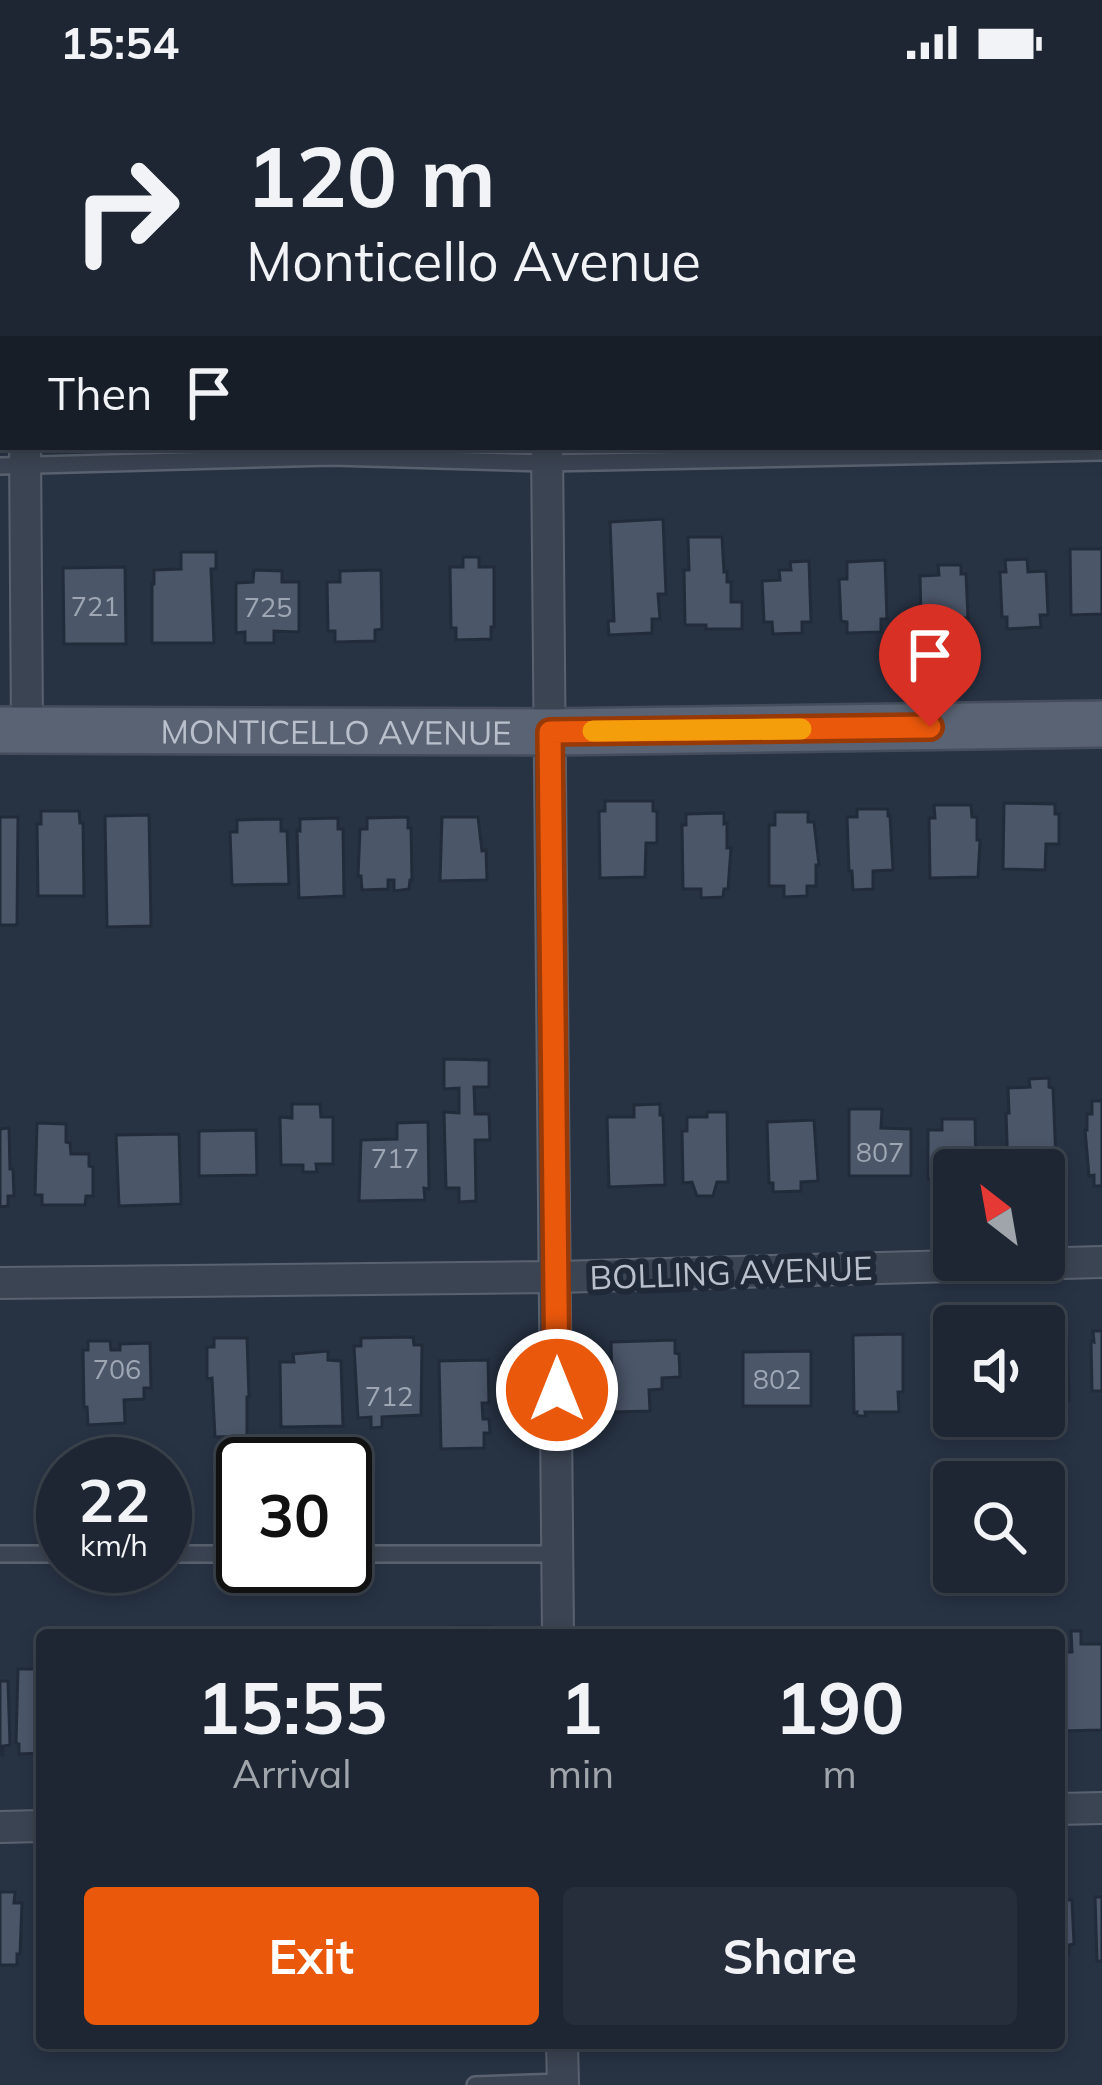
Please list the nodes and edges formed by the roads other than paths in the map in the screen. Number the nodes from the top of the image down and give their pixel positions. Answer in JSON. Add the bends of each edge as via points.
{"nodes":[{"id":1,"x":1102,"y":452,"type":"edge"},
{"id":2,"x":547,"y":455,"type":"edge"},
{"id":3,"x":16,"y":460,"type":"edge"},
{"id":4,"x":1102,"y":724,"type":"edge"},
{"id":5,"x":13,"y":730,"type":"edge"},
{"id":6,"x":550,"y":732,"type":"junction"},
{"id":7,"x":1102,"y":1262,"type":"edge"},
{"id":8,"x":556,"y":1276,"type":"junction"},
{"id":9,"x":0,"y":1283,"type":"edge"},
{"id":10,"x":372,"y":1553,"type":"edge"},
{"id":11,"x":0,"y":1554,"type":"edge"},
{"id":12,"x":36,"y":1554,"type":"edge"},
{"id":13,"x":558,"y":1554,"type":"junction"},
{"id":14,"x":558,"y":1629,"type":"edge"},
{"id":15,"x":1102,"y":1808,"type":"edge"},
{"id":16,"x":1065,"y":1809,"type":"edge"},
{"id":17,"x":36,"y":1826,"type":"edge"},
{"id":18,"x":0,"y":1827,"type":"edge"},
{"id":19,"x":562,"y":2049,"type":"edge"},
{"id":20,"x":563,"y":2084,"type":"edge"},
{"id":21,"x":476,"y":2085,"type":"edge"}],
"edges":[{"from":1,"to":2,"type":"lane"},
{"from":2,"to":3,"type":"lane"},
{"from":2,"to":6,"type":"street"},
{"from":3,"to":5,"type":"street"},
{"from":4,"to":6,"type":"main road","name":"MONTICELLO AVENUE"},
{"from":5,"to":6,"type":"main road","name":"MONTICELLO AVENUE"},
{"from":6,"to":8,"type":"street"},
{"from":7,"to":8,"type":"street","name":"BOLLING AVENUE"},
{"from":8,"to":9,"type":"street","name":"BOLLING AVENUE"},
{"from":8,"to":13,"type":"street"},
{"from":10,"to":13,"type":"lane"},
{"from":11,"to":12,"type":"lane"},
{"from":13,"to":14,"type":"street"},
{"from":15,"to":16,"type":"street"},
{"from":17,"to":18,"type":"street"},
{"from":19,"to":20,"type":"street"},
{"from":20,"to":21,"type":"lane"}]}
